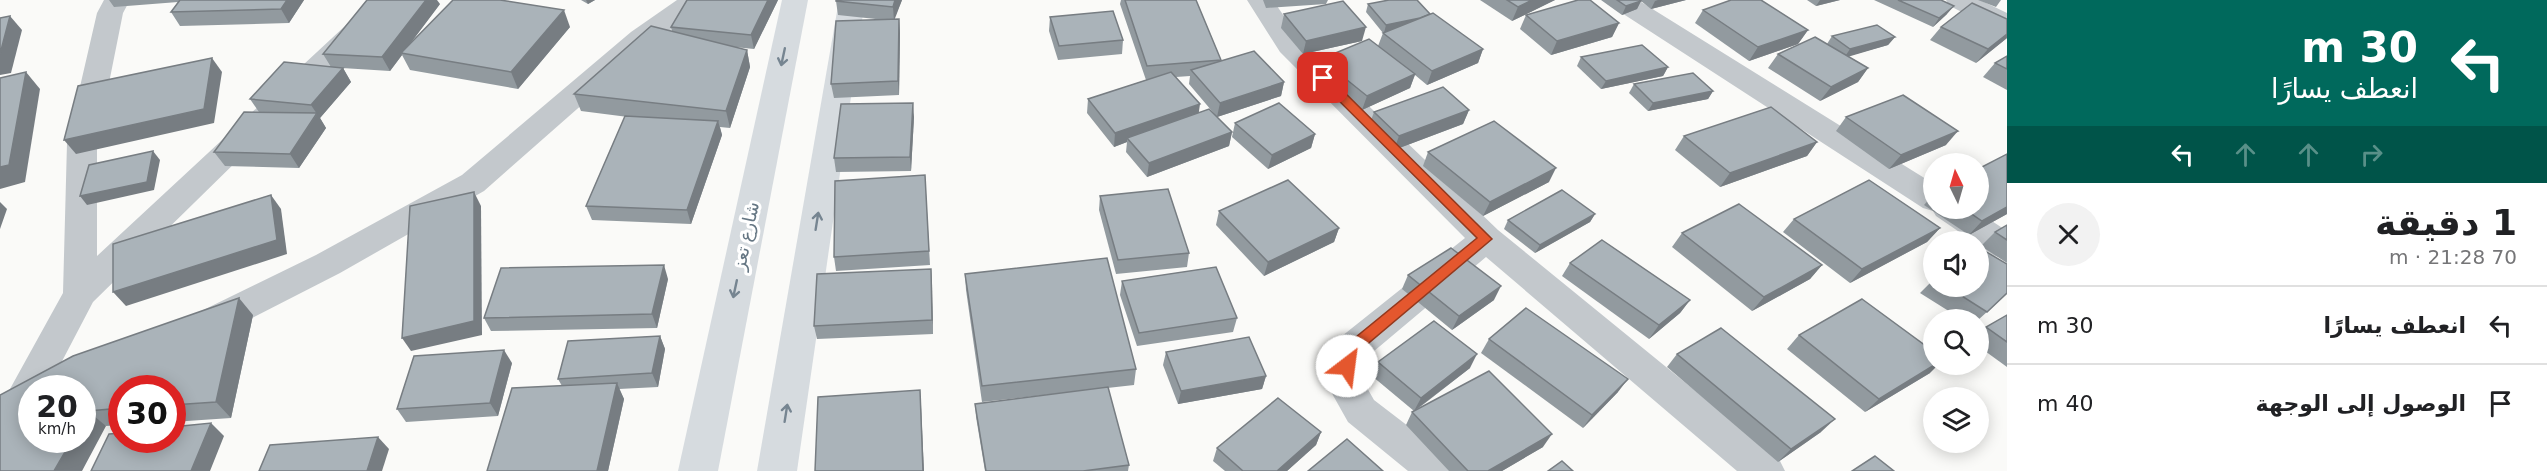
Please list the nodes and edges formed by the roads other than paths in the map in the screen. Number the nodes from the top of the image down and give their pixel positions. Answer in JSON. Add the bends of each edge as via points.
{"nodes":[{"id":1,"x":117,"y":0,"type":"edge"},
{"id":2,"x":388,"y":0,"type":"edge"},
{"id":3,"x":694,"y":0,"type":"edge"},
{"id":4,"x":795,"y":0,"type":"edge"},
{"id":5,"x":852,"y":0,"type":"edge"},
{"id":6,"x":1260,"y":0,"type":"edge"},
{"id":7,"x":1620,"y":0,"type":"edge"},
{"id":8,"x":1959,"y":0,"type":"edge"},
{"id":9,"x":2007,"y":24,"type":"edge"},
{"id":10,"x":1923,"y":193,"type":"edge"},
{"id":11,"x":1964,"y":219,"type":"edge"},
{"id":12,"x":1486,"y":239,"type":"junction"},
{"id":13,"x":2007,"y":247,"type":"edge"},
{"id":14,"x":80,"y":293,"type":"junction"},
{"id":15,"x":182,"y":337,"type":"edge"},
{"id":16,"x":14,"y":423,"type":"edge"},
{"id":17,"x":698,"y":471,"type":"edge"},
{"id":18,"x":777,"y":471,"type":"edge"},
{"id":19,"x":1437,"y":471,"type":"edge"},
{"id":20,"x":1765,"y":471,"type":"edge"}],
"edges":[{"from":1,"to":14,"type":"street","via":[[110,13],[82,143]]},
{"from":2,"to":14,"type":"street"},
{"from":3,"to":15,"type":"street","via":[[641,38],[473,183],[328,264]]},
{"from":4,"to":17,"type":"main road","name":"شارع تعز","one_way":true},
{"from":18,"to":5,"type":"main road","one_way":true},
{"from":6,"to":12,"type":"street","via":[[1290,46]]},
{"from":7,"to":10,"type":"street"},
{"from":8,"to":9,"type":"street"},
{"from":11,"to":13,"type":"street"},
{"from":12,"to":19,"type":"street","via":[[1350,350],[1343,381],[1360,411]]},
{"from":12,"to":20,"type":"street"},
{"from":14,"to":16,"type":"street"}]}
